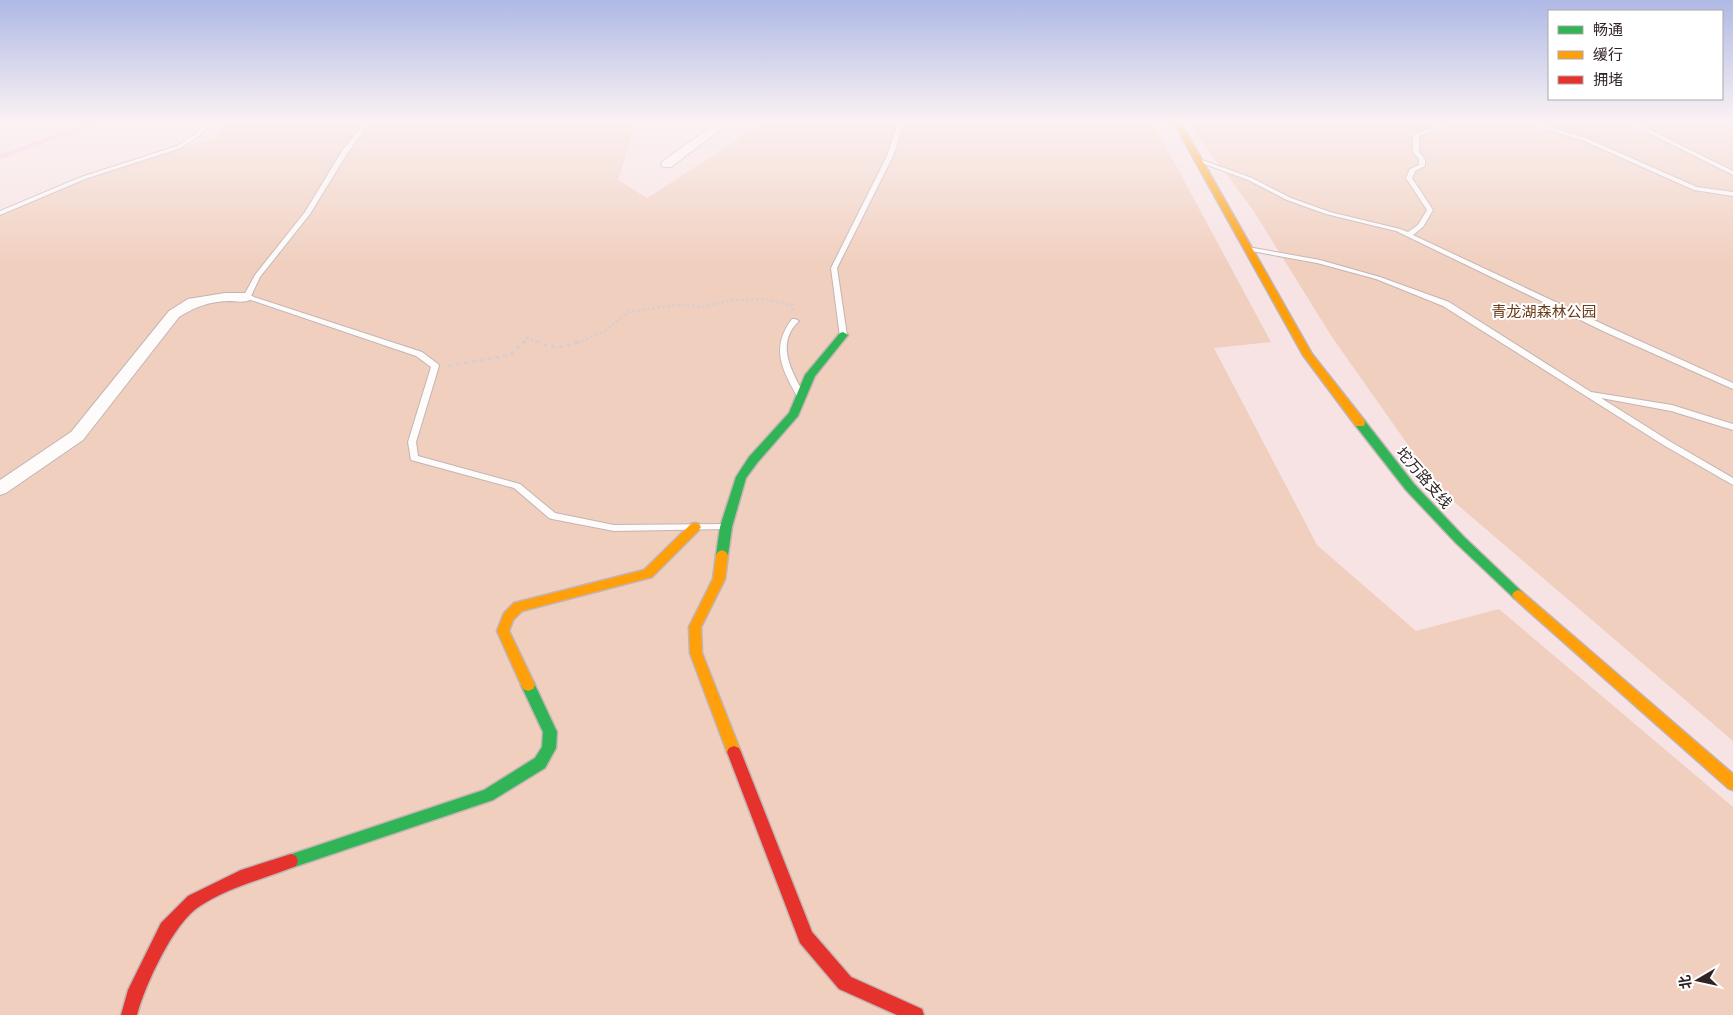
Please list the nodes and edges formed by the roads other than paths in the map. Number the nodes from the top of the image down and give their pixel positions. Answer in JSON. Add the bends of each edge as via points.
{"nodes":[{"id":1,"x":107,"y":170,"type":"edge"},
{"id":2,"x":333,"y":170,"type":"edge"},
{"id":3,"x":883,"y":170,"type":"edge"},
{"id":4,"x":1205,"y":170,"type":"edge"},
{"id":5,"x":1226,"y":170,"type":"edge"},
{"id":6,"x":1412,"y":170,"type":"edge"},
{"id":7,"x":1654,"y":170,"type":"edge"},
{"id":8,"x":1733,"y":194,"type":"edge"},
{"id":9,"x":0,"y":213,"type":"edge"},
{"id":10,"x":1408,"y":235,"type":"junction"},
{"id":11,"x":1248,"y":249,"type":"junction"},
{"id":12,"x":247,"y":297,"type":"junction"},
{"id":13,"x":795,"y":321,"type":"road end"},
{"id":14,"x":843,"y":335,"type":"joint"},
{"id":15,"x":1733,"y":386,"type":"edge"},
{"id":16,"x":1587,"y":392,"type":"junction"},
{"id":17,"x":801,"y":396,"type":"junction"},
{"id":18,"x":1733,"y":426,"type":"edge"},
{"id":19,"x":1733,"y":482,"type":"edge"},
{"id":20,"x":0,"y":489,"type":"edge"},
{"id":21,"x":695,"y":527,"type":"junction"},
{"id":22,"x":726,"y":527,"type":"junction"},
{"id":23,"x":1733,"y":783,"type":"edge"},
{"id":24,"x":129,"y":1015,"type":"edge"},
{"id":25,"x":916,"y":1015,"type":"edge"}],
"edges":[{"from":1,"to":9,"type":"lane"},
{"from":2,"to":12,"type":"lane","via":[[308,213],[258,276]]},
{"from":3,"to":14,"type":"lane","via":[[834,268]]},
{"from":4,"to":11,"type":"street","name":"坨万路支线"},
{"from":5,"to":10,"type":"lane","via":[[1304,205]]},
{"from":6,"to":10,"type":"lane","via":[[1409,178],[1430,210],[1421,226]]},
{"from":7,"to":8,"type":"lane","via":[[1696,189]]},
{"from":10,"to":15,"type":"lane"},
{"from":11,"to":16,"type":"lane","via":[[1318,262],[1378,278],[1446,304]]},
{"from":11,"to":23,"type":"street","name":"坨万路支线","via":[[1308,355],[1410,487],[1518,595]]},
{"from":12,"to":20,"type":"street","via":[[193,302],[174,314],[78,436]]},
{"from":12,"to":21,"type":"lane","via":[[418,354],[435,366],[412,442],[414,458],[517,486],[552,516],[614,528]]},
{"from":13,"to":17,"type":"lane","via":[[786,330],[782,353]]},
{"from":14,"to":17,"type":"street","via":[[810,375]]},
{"from":16,"to":18,"type":"lane","via":[[1672,408]]},
{"from":16,"to":19,"type":"lane"},
{"from":17,"to":22,"type":"street","via":[[794,414],[742,477]]},
{"from":21,"to":22,"type":"lane"},
{"from":21,"to":24,"type":"street","via":[[648,574],[518,607],[508,617],[503,631],[550,732],[549,748],[540,763],[488,795],[241,878],[193,901],[167,929],[134,996]]},
{"from":22,"to":25,"type":"street","via":[[719,579],[695,627],[696,653],[806,937],[844,983]]}]}
